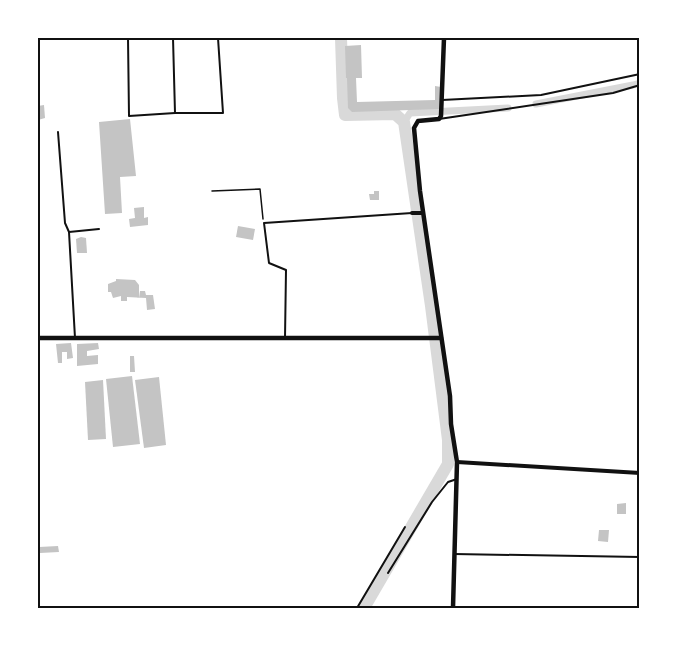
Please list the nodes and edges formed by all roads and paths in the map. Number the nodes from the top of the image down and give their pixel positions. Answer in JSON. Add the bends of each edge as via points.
{"nodes":[{"id":1,"x":128,"y":38,"type":"edge"},
{"id":2,"x":173,"y":38,"type":"edge"},
{"id":3,"x":218,"y":38,"type":"edge"},
{"id":4,"x":444,"y":38,"type":"edge"},
{"id":5,"x":639,"y":74,"type":"edge"},
{"id":6,"x":639,"y":85,"type":"edge"},
{"id":7,"x":442,"y":99,"type":"junction"},
{"id":8,"x":175,"y":113,"type":"junction"},
{"id":9,"x":440,"y":117,"type":"junction"},
{"id":10,"x":58,"y":132,"type":"dead end"},
{"id":11,"x":212,"y":191,"type":"dead end"},
{"id":12,"x":412,"y":213,"type":"joint"},
{"id":13,"x":421,"y":214,"type":"junction"},
{"id":14,"x":264,"y":223,"type":"junction"},
{"id":15,"x":99,"y":229,"type":"dead end"},
{"id":16,"x":69,"y":232,"type":"junction"},
{"id":17,"x":38,"y":338,"type":"edge"},
{"id":18,"x":75,"y":338,"type":"junction"},
{"id":19,"x":285,"y":338,"type":"junction"},
{"id":20,"x":439,"y":338,"type":"junction"},
{"id":21,"x":457,"y":462,"type":"junction"},
{"id":22,"x":639,"y":473,"type":"edge"},
{"id":23,"x":457,"y":479,"type":"junction"},
{"id":24,"x":405,"y":527,"type":"dead end"},
{"id":25,"x":454,"y":554,"type":"junction"},
{"id":26,"x":639,"y":557,"type":"edge"},
{"id":27,"x":388,"y":573,"type":"dead end"},
{"id":28,"x":357,"y":609,"type":"edge"},
{"id":29,"x":453,"y":609,"type":"edge"}],
"edges":[{"from":1,"to":8,"type":"lane","via":[[129,116]]},
{"from":2,"to":8,"type":"lane"},
{"from":3,"to":8,"type":"lane","via":[[223,113]]},
{"from":4,"to":7,"type":"street"},
{"from":5,"to":7,"type":"lane","via":[[541,95]]},
{"from":6,"to":9,"type":"lane","via":[[613,93]]},
{"from":7,"to":9,"type":"street"},
{"from":9,"to":13,"type":"street","via":[[418,121],[414,128]]},
{"from":10,"to":16,"type":"lane","via":[[64,223]]},
{"from":11,"to":14,"type":"path","via":[[260,189]]},
{"from":12,"to":13,"type":"street"},
{"from":12,"to":14,"type":"lane"},
{"from":13,"to":20,"type":"street"},
{"from":14,"to":19,"type":"lane","via":[[269,263],[286,270]]},
{"from":15,"to":16,"type":"lane"},
{"from":16,"to":18,"type":"lane"},
{"from":17,"to":18,"type":"street"},
{"from":18,"to":19,"type":"street"},
{"from":19,"to":20,"type":"street"},
{"from":20,"to":21,"type":"street"},
{"from":21,"to":22,"type":"street"},
{"from":21,"to":23,"type":"street"},
{"from":23,"to":25,"type":"street"},
{"from":23,"to":27,"type":"lane","via":[[448,482],[432,502]]},
{"from":24,"to":28,"type":"lane"},
{"from":25,"to":26,"type":"lane"},
{"from":25,"to":29,"type":"street"}]}
